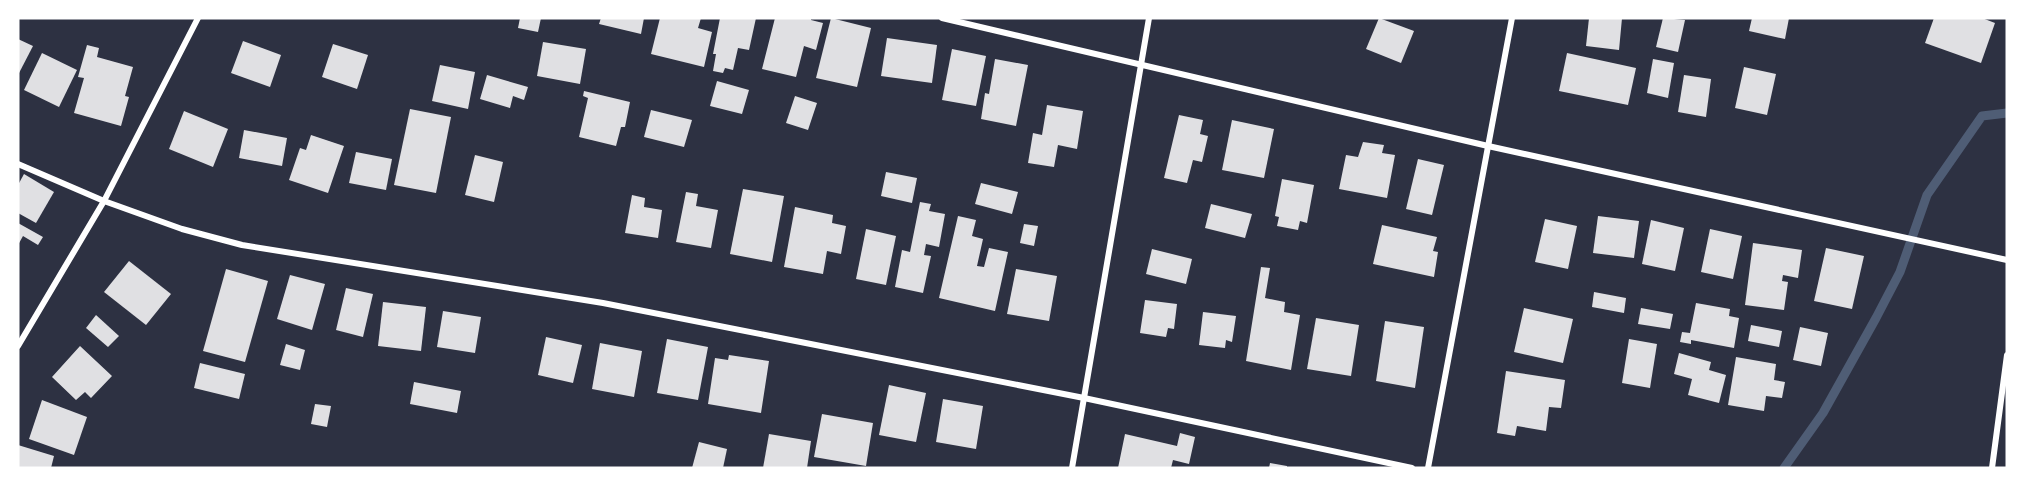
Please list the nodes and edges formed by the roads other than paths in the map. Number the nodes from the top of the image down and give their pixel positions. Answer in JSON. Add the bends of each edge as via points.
{"nodes":[{"id":1,"x":198,"y":18,"type":"edge"},
{"id":2,"x":942,"y":18,"type":"edge"},
{"id":3,"x":1149,"y":18,"type":"edge"},
{"id":4,"x":1512,"y":18,"type":"edge"},
{"id":5,"x":1141,"y":64,"type":"junction"},
{"id":6,"x":1488,"y":146,"type":"junction"},
{"id":7,"x":18,"y":164,"type":"edge"},
{"id":8,"x":104,"y":201,"type":"junction"},
{"id":9,"x":2007,"y":260,"type":"edge"},
{"id":10,"x":18,"y":346,"type":"edge"},
{"id":11,"x":2007,"y":355,"type":"edge"},
{"id":12,"x":1084,"y":398,"type":"junction"},
{"id":13,"x":1072,"y":468,"type":"edge"},
{"id":14,"x":1412,"y":468,"type":"edge"},
{"id":15,"x":1428,"y":468,"type":"edge"},
{"id":16,"x":1992,"y":468,"type":"edge"}],
"edges":[{"from":1,"to":8,"type":"street"},
{"from":2,"to":5,"type":"street"},
{"from":3,"to":5,"type":"street"},
{"from":4,"to":6,"type":"street"},
{"from":5,"to":6,"type":"street"},
{"from":5,"to":12,"type":"street"},
{"from":6,"to":9,"type":"street"},
{"from":6,"to":15,"type":"street"},
{"from":7,"to":8,"type":"street"},
{"from":8,"to":10,"type":"street"},
{"from":8,"to":12,"type":"street","via":[[242,245],[603,303]]},
{"from":11,"to":16,"type":"street"},
{"from":12,"to":13,"type":"street"},
{"from":12,"to":14,"type":"street"}]}
